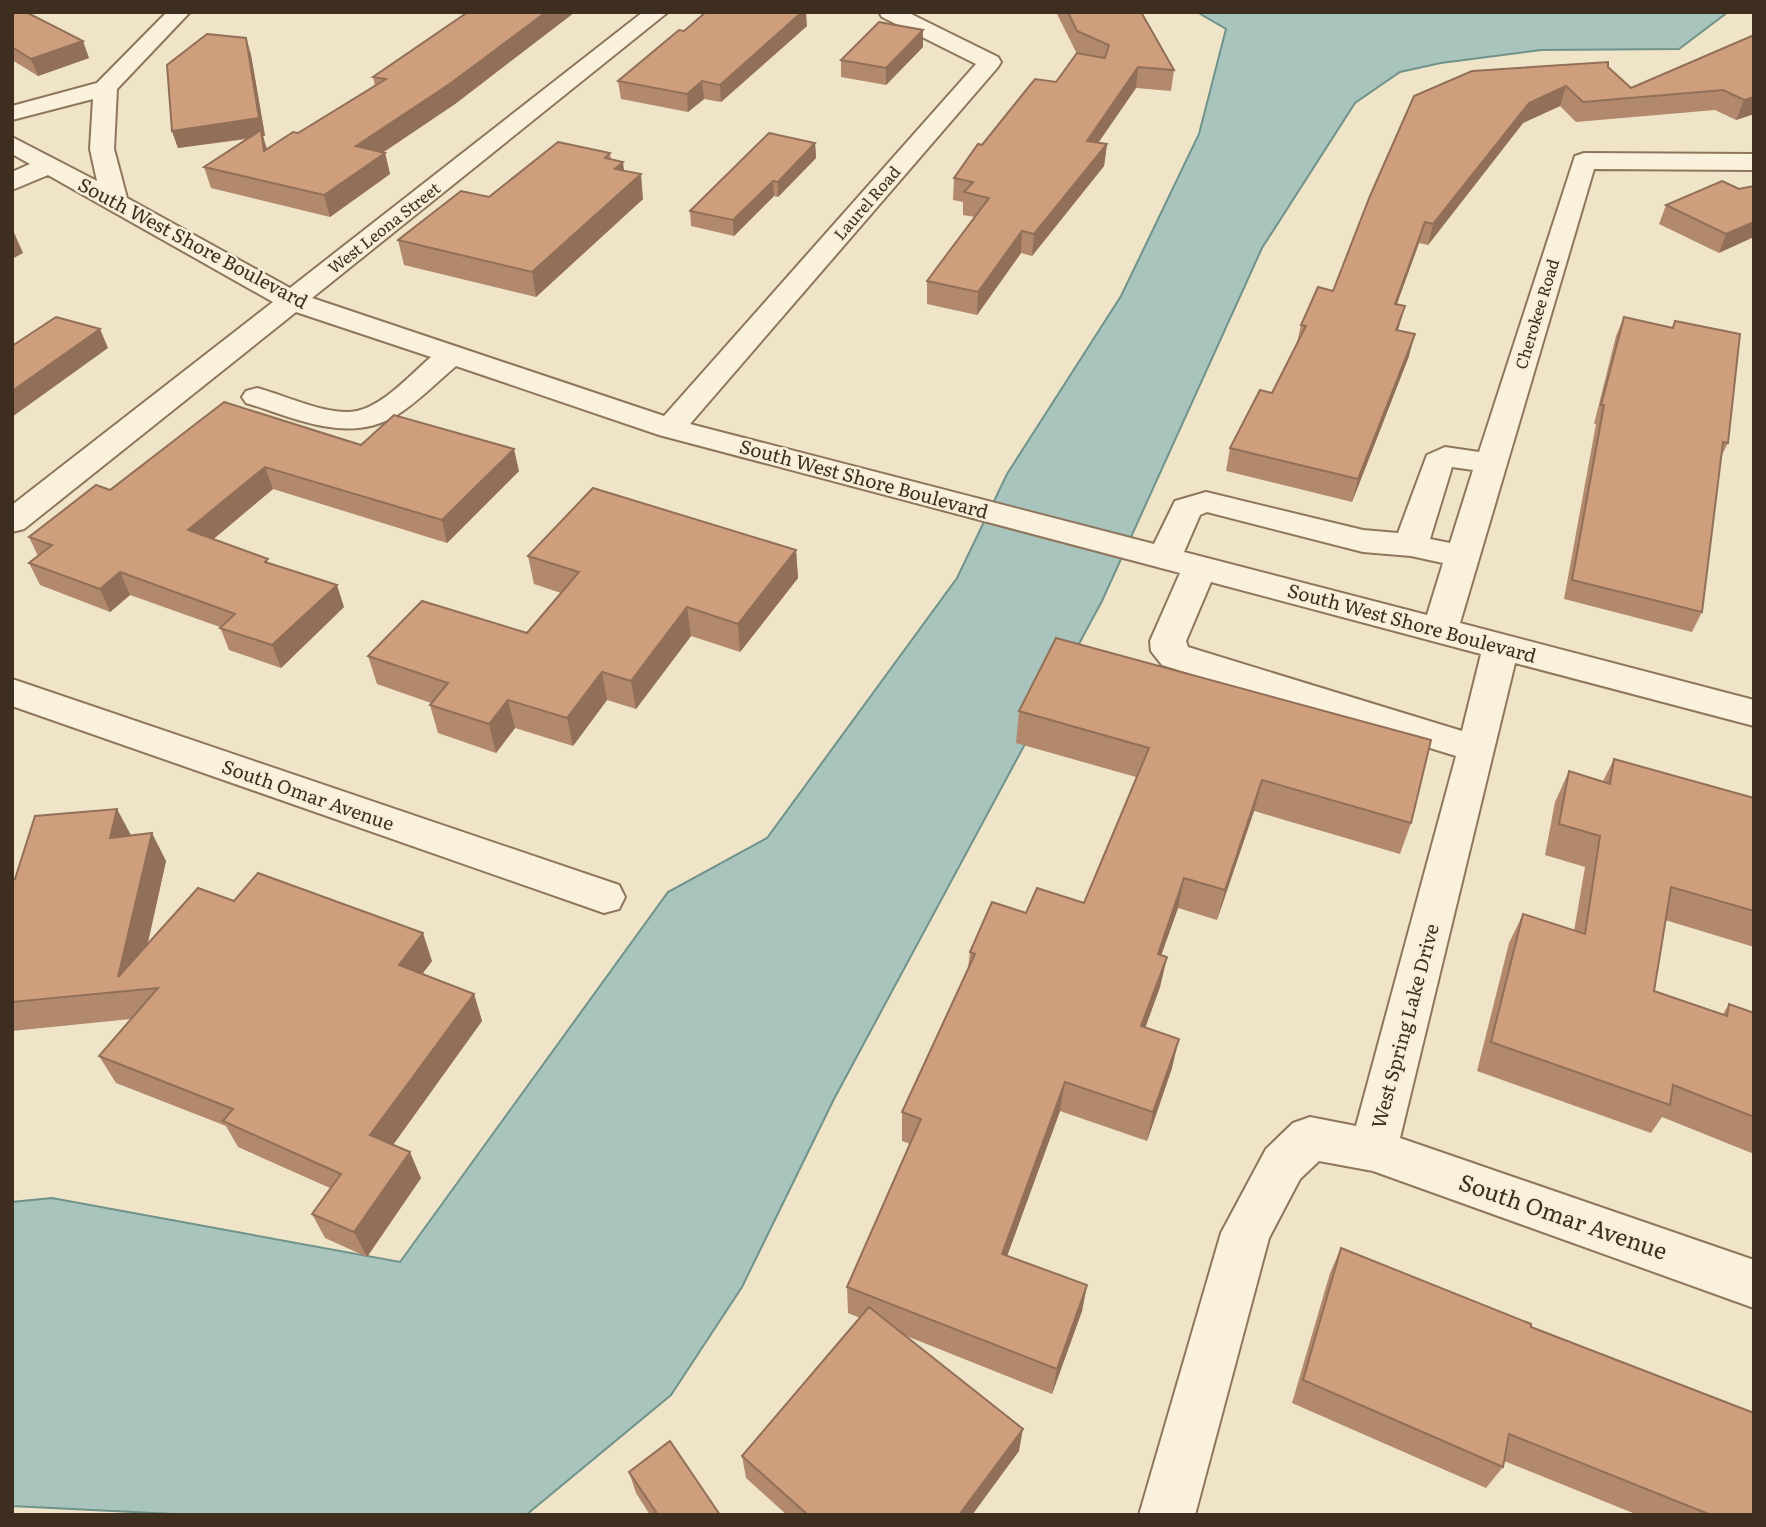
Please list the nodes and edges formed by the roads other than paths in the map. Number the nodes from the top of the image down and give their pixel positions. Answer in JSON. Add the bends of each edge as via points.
{"nodes":[{"id":1,"x":179,"y":12,"type":"edge"},
{"id":2,"x":657,"y":12,"type":"edge"},
{"id":3,"x":890,"y":12,"type":"edge"},
{"id":4,"x":105,"y":88,"type":"junction"},
{"id":5,"x":12,"y":113,"type":"edge"},
{"id":6,"x":12,"y":145,"type":"edge"},
{"id":7,"x":1754,"y":162,"type":"edge"},
{"id":8,"x":48,"y":165,"type":"junction"},
{"id":9,"x":12,"y":182,"type":"edge"},
{"id":10,"x":115,"y":203,"type":"junction"},
{"id":11,"x":292,"y":301,"type":"junction"},
{"id":12,"x":452,"y":355,"type":"junction"},
{"id":13,"x":257,"y":397,"type":"dead end"},
{"id":14,"x":670,"y":428,"type":"junction"},
{"id":15,"x":1492,"y":463,"type":"junction"},
{"id":16,"x":1428,"y":490,"type":"junction"},
{"id":17,"x":1480,"y":502,"type":"junction"},
{"id":18,"x":12,"y":522,"type":"edge"},
{"id":19,"x":1411,"y":545,"type":"junction"},
{"id":20,"x":1463,"y":557,"type":"junction"},
{"id":21,"x":1164,"y":558,"type":"junction"},
{"id":22,"x":1200,"y":567,"type":"junction"},
{"id":23,"x":1440,"y":630,"type":"junction"},
{"id":24,"x":1501,"y":646,"type":"junction"},
{"id":25,"x":12,"y":692,"type":"edge"},
{"id":26,"x":1754,"y":713,"type":"edge"},
{"id":27,"x":1477,"y":749,"type":"junction"},
{"id":28,"x":604,"y":897,"type":"dead end"},
{"id":29,"x":1373,"y":1150,"type":"junction"},
{"id":30,"x":1754,"y":1284,"type":"edge"},
{"id":31,"x":1167,"y":1515,"type":"edge"}],
"edges":[{"from":1,"to":4,"type":"street"},
{"from":2,"to":11,"type":"street","name":"West Leona Street"},
{"from":3,"to":14,"type":"street","name":"Laurel Road","via":[[990,62]]},
{"from":4,"to":5,"type":"street"},
{"from":4,"to":10,"type":"street","via":[[102,149]]},
{"from":6,"to":8,"type":"street","name":"South West Shore Boulevard"},
{"from":7,"to":15,"type":"street","name":"Cherokee Road","via":[[1584,161]]},
{"from":8,"to":9,"type":"street"},
{"from":8,"to":10,"type":"street","name":"South West Shore Boulevard"},
{"from":10,"to":11,"type":"street","name":"South West Shore Boulevard"},
{"from":11,"to":12,"type":"street","name":"South West Shore Boulevard"},
{"from":11,"to":18,"type":"street","name":"West Leona Street"},
{"from":12,"to":13,"type":"street","via":[[369,418],[348,422]]},
{"from":12,"to":14,"type":"street","name":"South West Shore Boulevard"},
{"from":14,"to":21,"type":"street","name":"South West Shore Boulevard"},
{"from":15,"to":16,"type":"street","via":[[1445,457],[1438,462]]},
{"from":15,"to":17,"type":"street","name":"Cherokee Road"},
{"from":16,"to":17,"type":"street"},
{"from":16,"to":19,"type":"street"},
{"from":17,"to":20,"type":"street","name":"Cherokee Road"},
{"from":19,"to":20,"type":"street"},
{"from":19,"to":21,"type":"street","via":[[1363,541],[1206,502],[1187,508]]},
{"from":20,"to":23,"type":"street","name":"Cherokee Road"},
{"from":21,"to":22,"type":"street","name":"South West Shore Boulevard"},
{"from":22,"to":23,"type":"street","name":"South West Shore Boulevard"},
{"from":22,"to":27,"type":"street","via":[[1167,641],[1175,656]]},
{"from":23,"to":24,"type":"street","name":"South West Shore Boulevard"},
{"from":24,"to":26,"type":"street","name":"South West Shore Boulevard"},
{"from":24,"to":27,"type":"street","name":"West Spring Lake Drive"},
{"from":25,"to":28,"type":"street","name":"South Omar Avenue"},
{"from":27,"to":29,"type":"street","name":"West Spring Lake Drive"},
{"from":29,"to":30,"type":"street","name":"South Omar Avenue"},
{"from":29,"to":31,"type":"street","name":"West Spring Lake Drive","via":[[1310,1138],[1283,1164],[1246,1233]]}]}
